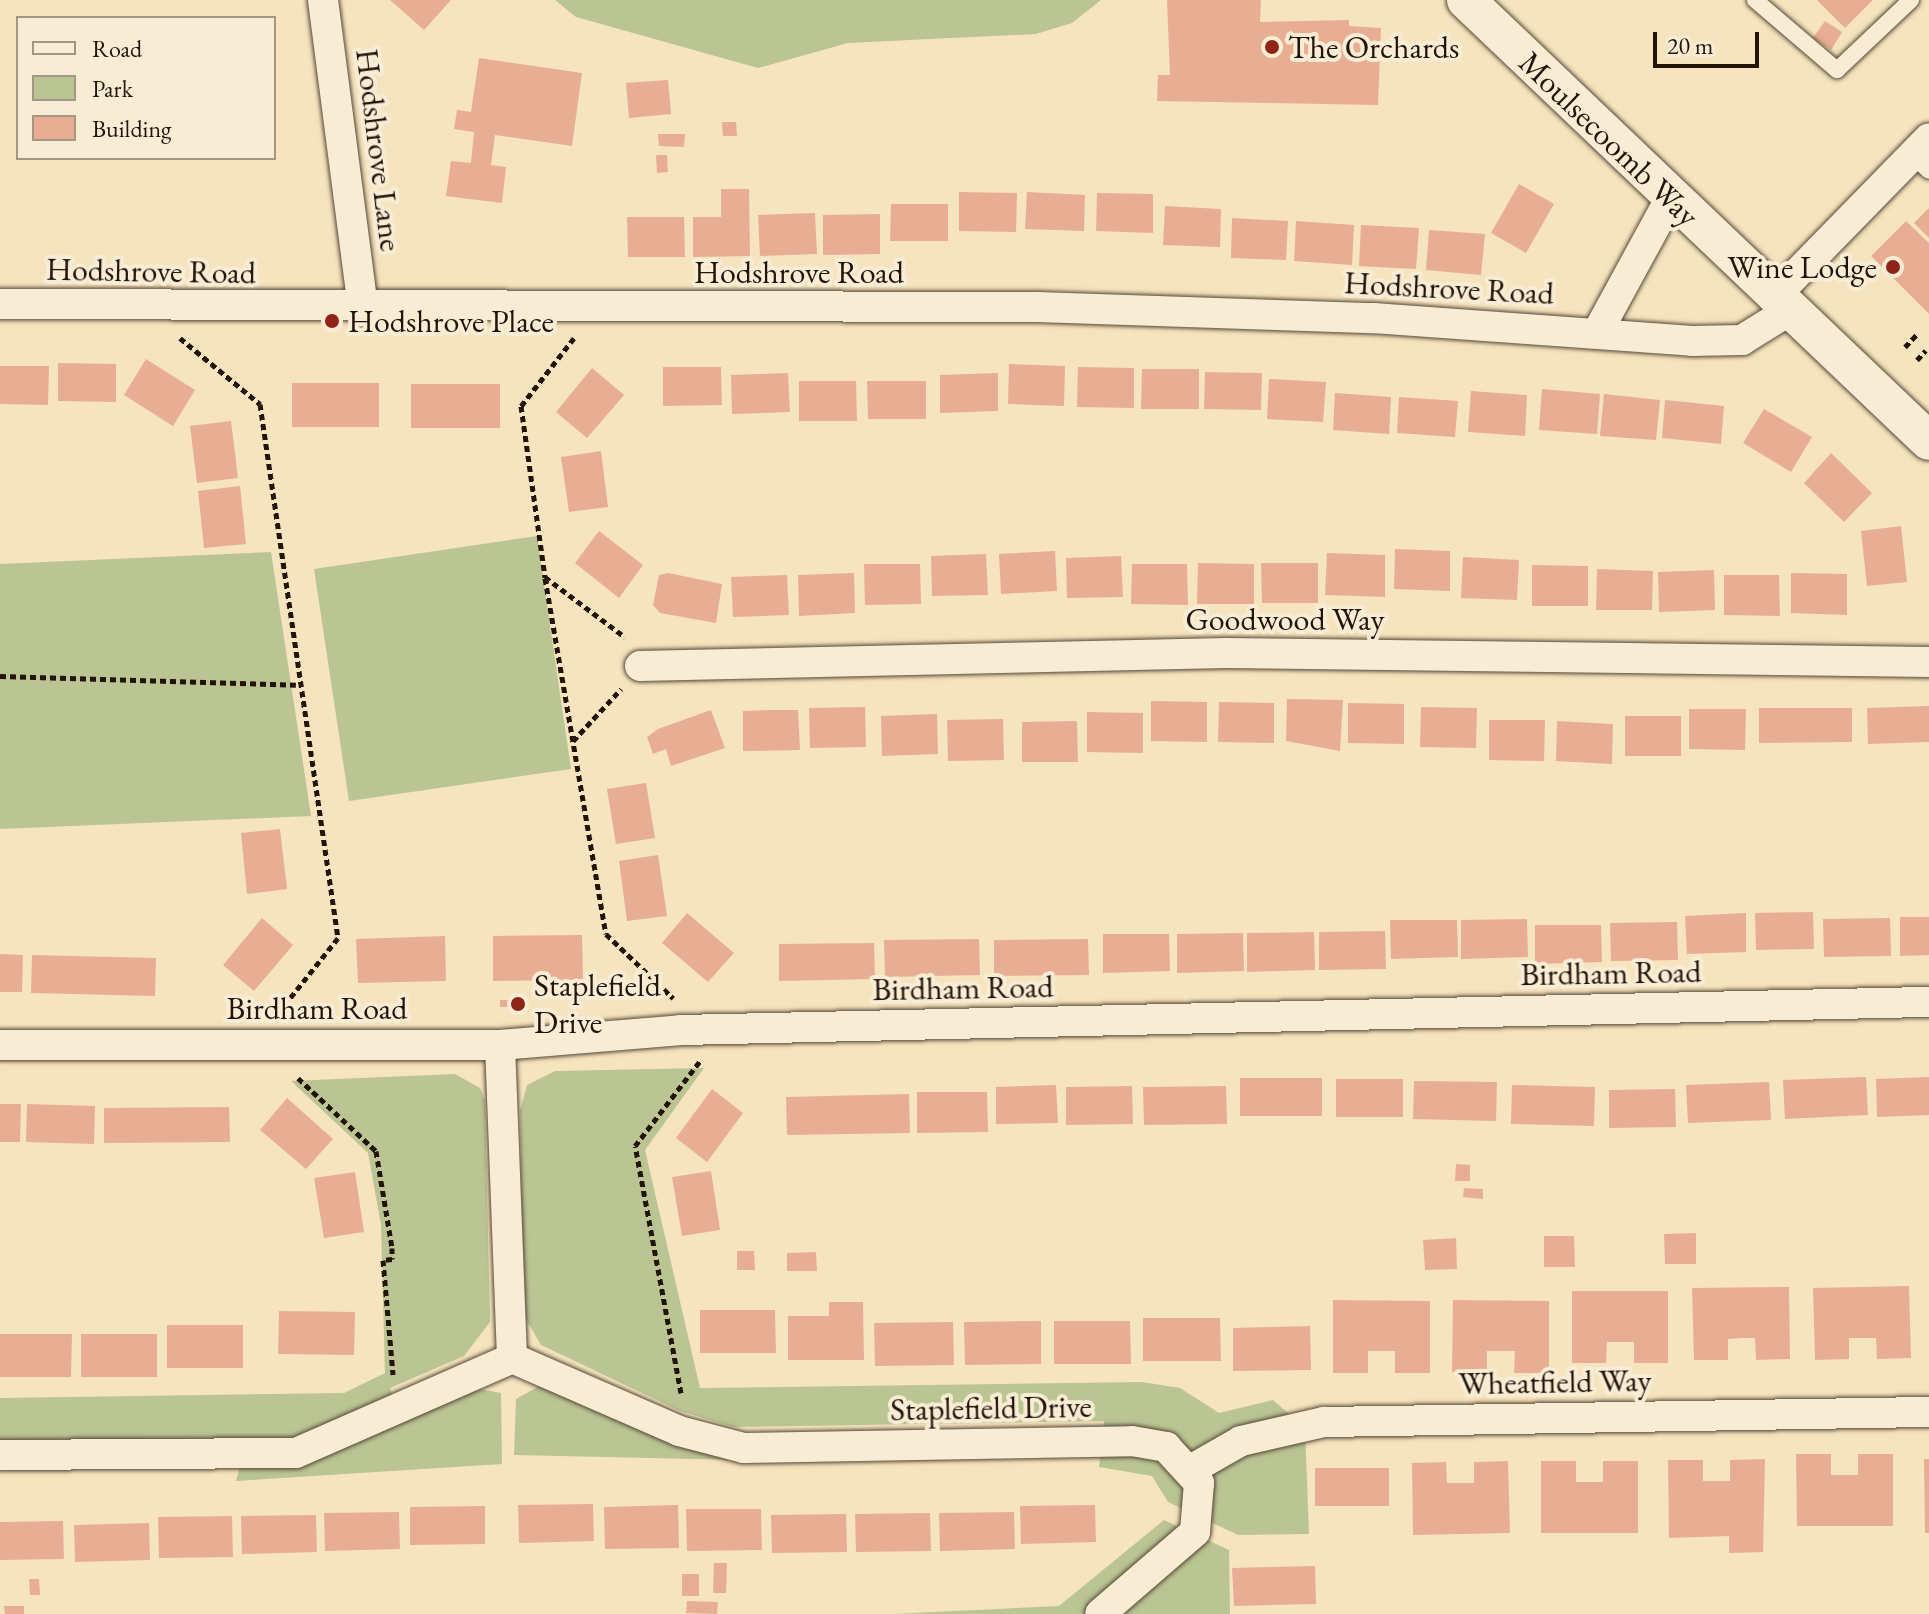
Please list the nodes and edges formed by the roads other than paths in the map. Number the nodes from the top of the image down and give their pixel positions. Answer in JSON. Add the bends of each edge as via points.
{"nodes":[{"id":1,"x":323,"y":0,"type":"edge"},
{"id":2,"x":1466,"y":0,"type":"edge"},
{"id":3,"x":1755,"y":0,"type":"edge"},
{"id":4,"x":1911,"y":0,"type":"edge"},
{"id":5,"x":1923,"y":155,"type":"edge"},
{"id":6,"x":1670,"y":199,"type":"junction"},
{"id":7,"x":0,"y":304,"type":"edge"},
{"id":8,"x":1780,"y":305,"type":"junction"},
{"id":9,"x":363,"y":310,"type":"junction"},
{"id":10,"x":1597,"y":333,"type":"junction"},
{"id":11,"x":1929,"y":441,"type":"edge"},
{"id":12,"x":1929,"y":662,"type":"edge"},
{"id":13,"x":640,"y":666,"type":"road end"},
{"id":14,"x":1929,"y":1002,"type":"edge"},
{"id":15,"x":0,"y":1045,"type":"edge"},
{"id":16,"x":500,"y":1045,"type":"junction"},
{"id":17,"x":512,"y":1358,"type":"junction"},
{"id":18,"x":1929,"y":1412,"type":"edge"},
{"id":19,"x":0,"y":1455,"type":"edge"},
{"id":20,"x":1192,"y":1469,"type":"junction"},
{"id":21,"x":1100,"y":1614,"type":"edge"}],
"edges":[{"from":1,"to":9,"type":"street","name":"Hodshrove Lane"},
{"from":2,"to":6,"type":"street","name":"Moulsecoomb Way"},
{"from":3,"to":4,"type":"lane","via":[[1824,66],[1839,70]]},
{"from":5,"to":8,"type":"street","name":"Hodshrove Road"},
{"from":6,"to":8,"type":"street","name":"Moulsecoomb Way"},
{"from":6,"to":10,"type":"street","via":[[1654,216],[1612,317]]},
{"from":7,"to":9,"type":"street","name":"Hodshrove Road"},
{"from":8,"to":10,"type":"street","name":"Hodshrove Road","via":[[1742,340]]},
{"from":8,"to":11,"type":"street","name":"Moulsecoomb Way"},
{"from":9,"to":10,"type":"street","name":"Hodshrove Road","via":[[1037,307]]},
{"from":12,"to":13,"type":"street","name":"Goodwood Way","via":[[1227,653]]},
{"from":14,"to":16,"type":"street","name":"Birdham Road","via":[[681,1030]]},
{"from":15,"to":16,"type":"street","name":"Birdham Road"},
{"from":16,"to":17,"type":"street"},
{"from":17,"to":19,"type":"street","via":[[296,1453]]},
{"from":17,"to":20,"type":"street","name":"Staplefield Drive","via":[[679,1431],[744,1448],[1132,1441],[1166,1447]]},
{"from":18,"to":20,"type":"street","name":"Wheatfield Way","via":[[1324,1422],[1241,1441]]},
{"from":20,"to":21,"type":"street","via":[[1201,1494],[1195,1532]]}]}
